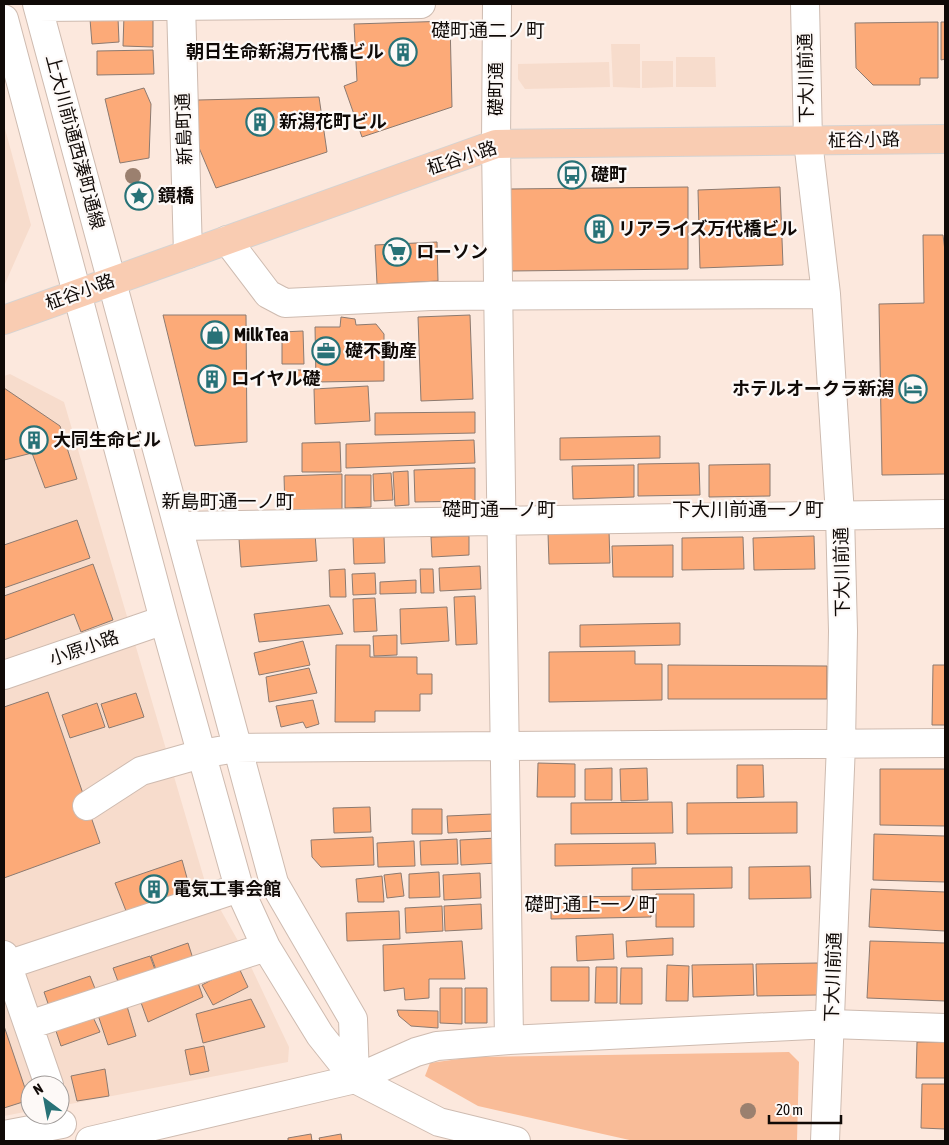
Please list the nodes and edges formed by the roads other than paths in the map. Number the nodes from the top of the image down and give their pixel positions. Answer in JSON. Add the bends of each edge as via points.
{"nodes":[{"id":1,"x":180,"y":4,"type":"edge"},
{"id":2,"x":421,"y":4,"type":"edge"},
{"id":3,"x":497,"y":4,"type":"edge"},
{"id":4,"x":804,"y":4,"type":"edge"},
{"id":5,"x":37,"y":6,"type":"edge"},
{"id":6,"x":4,"y":19,"type":"edge"},
{"id":7,"x":945,"y":139,"type":"edge"},
{"id":8,"x":808,"y":141,"type":"junction"},
{"id":9,"x":496,"y":144,"type":"junction"},
{"id":10,"x":227,"y":240,"type":"junction"},
{"id":11,"x":188,"y":254,"type":"junction"},
{"id":12,"x":113,"y":280,"type":"junction"},
{"id":13,"x":77,"y":294,"type":"junction"},
{"id":14,"x":826,"y":294,"type":"junction"},
{"id":15,"x":498,"y":295,"type":"junction"},
{"id":16,"x":4,"y":320,"type":"edge"},
{"id":17,"x":945,"y":514,"type":"edge"},
{"id":18,"x":840,"y":515,"type":"junction"},
{"id":19,"x":501,"y":521,"type":"junction"},
{"id":20,"x":178,"y":526,"type":"junction"},
{"id":21,"x":164,"y":620,"type":"junction"},
{"id":22,"x":4,"y":675,"type":"edge"},
{"id":23,"x":945,"y":743,"type":"edge"},
{"id":24,"x":841,"y":744,"type":"junction"},
{"id":25,"x":504,"y":746,"type":"junction"},
{"id":26,"x":236,"y":748,"type":"junction"},
{"id":27,"x":203,"y":760,"type":"junction"},
{"id":28,"x":90,"y":814,"type":"dead end"},
{"id":29,"x":239,"y":888,"type":"junction"},
{"id":30,"x":266,"y":947,"type":"junction"},
{"id":31,"x":6,"y":960,"type":"edge"},
{"id":32,"x":831,"y":1024,"type":"junction"},
{"id":33,"x":29,"y":1025,"type":"junction"},
{"id":34,"x":945,"y":1028,"type":"edge"},
{"id":35,"x":509,"y":1040,"type":"junction"},
{"id":36,"x":46,"y":1075,"type":"edge"},
{"id":37,"x":355,"y":1079,"type":"junction"},
{"id":38,"x":62,"y":1127,"type":"edge"},
{"id":39,"x":4,"y":1136,"type":"edge"},
{"id":40,"x":90,"y":1141,"type":"edge"},
{"id":41,"x":516,"y":1141,"type":"edge"},
{"id":42,"x":826,"y":1141,"type":"edge"}],
"edges":[{"from":1,"to":2,"type":"street"},
{"from":1,"to":5,"type":"street"},
{"from":1,"to":11,"type":"street","name":"新島町通"},
{"from":3,"to":9,"type":"street","name":"礎町通"},
{"from":4,"to":8,"type":"street","name":"下大川前通"},
{"from":5,"to":12,"type":"street","name":"上大川前通西湊町通線"},
{"from":6,"to":13,"type":"street","name":"上大川前通西湊町通線"},
{"from":7,"to":8,"type":"highway","name":"柾谷小路"},
{"from":8,"to":9,"type":"highway","name":"柾谷小路"},
{"from":8,"to":14,"type":"street","name":"下大川前通"},
{"from":9,"to":10,"type":"highway","name":"柾谷小路"},
{"from":9,"to":15,"type":"street","name":"礎町通"},
{"from":10,"to":11,"type":"highway","name":"柾谷小路"},
{"from":10,"to":15,"type":"street","via":[[268,294],[285,303]]},
{"from":11,"to":12,"type":"highway","name":"柾谷小路"},
{"from":12,"to":13,"type":"highway","name":"柾谷小路"},
{"from":12,"to":20,"type":"street","name":"上大川前通西湊町通線"},
{"from":13,"to":16,"type":"highway","name":"柾谷小路"},
{"from":13,"to":21,"type":"street","name":"上大川前通西湊町通線"},
{"from":14,"to":15,"type":"street"},
{"from":14,"to":18,"type":"street","name":"下大川前通"},
{"from":15,"to":19,"type":"street","name":"礎町通"},
{"from":17,"to":18,"type":"street"},
{"from":18,"to":19,"type":"street"},
{"from":18,"to":24,"type":"street","name":"下大川前通"},
{"from":19,"to":20,"type":"street"},
{"from":19,"to":25,"type":"street","name":"礎町通"},
{"from":20,"to":26,"type":"street","name":"上大川前通西湊町通線"},
{"from":21,"to":22,"type":"street","name":"小原小路"},
{"from":21,"to":27,"type":"street","name":"上大川前通西湊町通線"},
{"from":23,"to":24,"type":"street"},
{"from":24,"to":25,"type":"street"},
{"from":24,"to":32,"type":"street","name":"下大川前通"},
{"from":25,"to":26,"type":"street"},
{"from":25,"to":35,"type":"street","name":"礎町通"},
{"from":26,"to":27,"type":"street"},
{"from":26,"to":37,"type":"street","name":"上大川前通西湊町通線","via":[[274,882],[353,1019]]},
{"from":27,"to":28,"type":"street","via":[[148,779]]},
{"from":27,"to":29,"type":"street","name":"上大川前通西湊町通線"},
{"from":29,"to":30,"type":"street","name":"上大川前通西湊町通線"},
{"from":29,"to":31,"type":"street"},
{"from":30,"to":33,"type":"street"},
{"from":30,"to":37,"type":"street","name":"上大川前通西湊町通線","via":[[320,1035]]},
{"from":31,"to":33,"type":"street"},
{"from":32,"to":34,"type":"street"},
{"from":32,"to":35,"type":"street"},
{"from":32,"to":42,"type":"street","name":"下大川前通"},
{"from":33,"to":36,"type":"street"},
{"from":35,"to":37,"type":"street","via":[[437,1046]]},
{"from":37,"to":40,"type":"street"},
{"from":37,"to":41,"type":"street","via":[[439,1122]]},
{"from":38,"to":39,"type":"street"}]}
